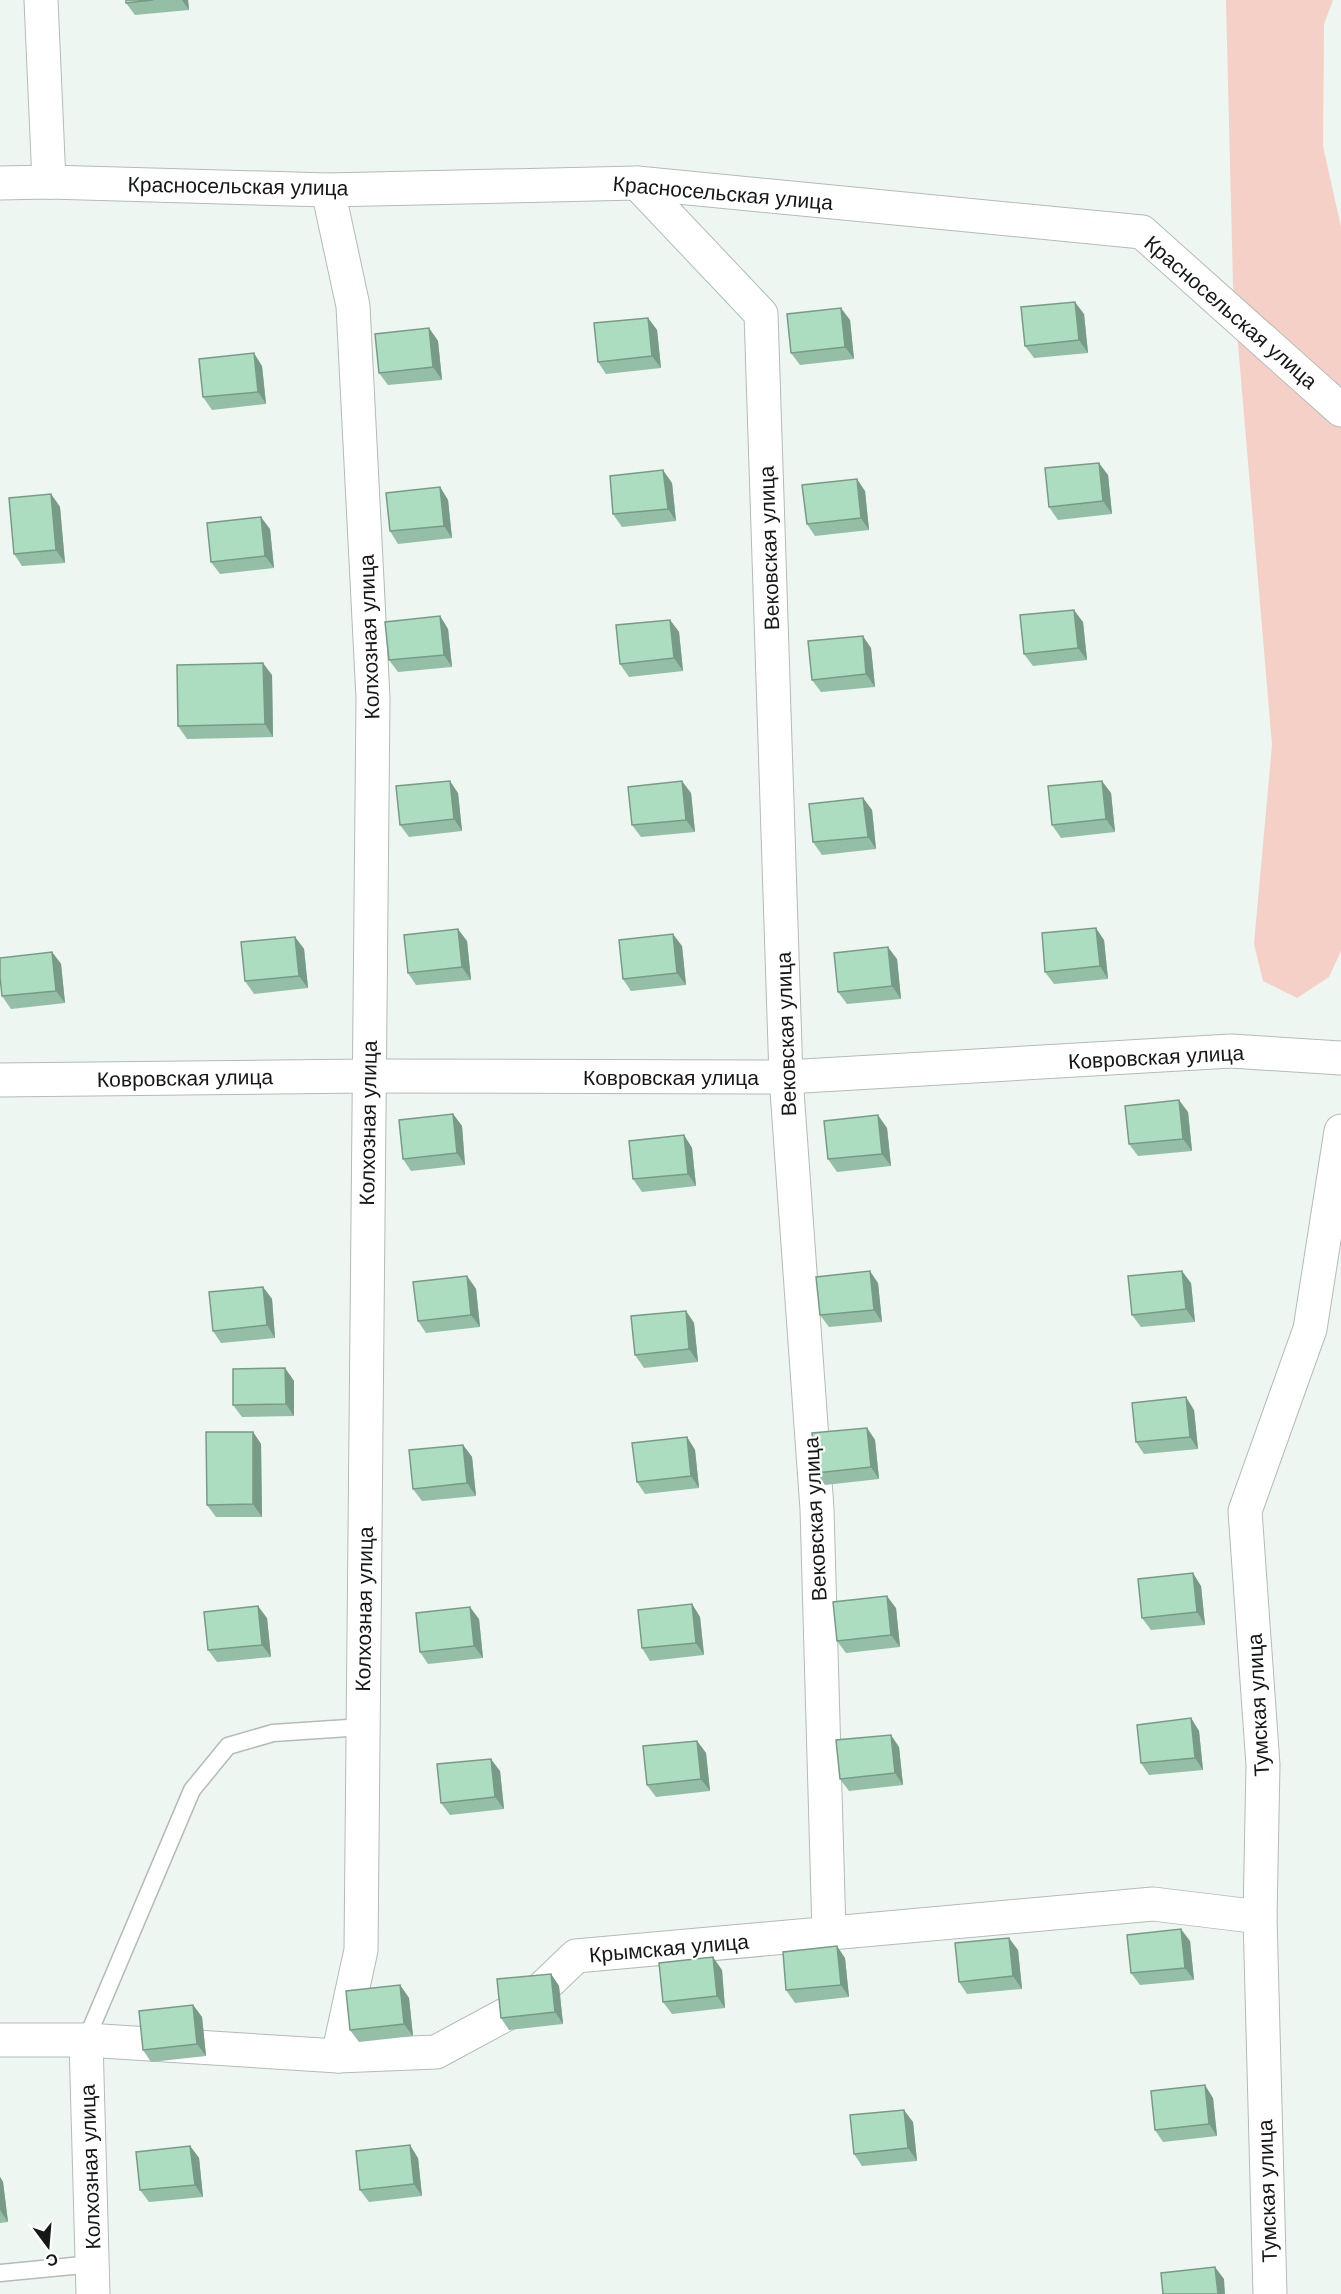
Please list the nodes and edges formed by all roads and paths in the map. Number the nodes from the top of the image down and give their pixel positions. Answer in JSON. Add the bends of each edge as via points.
{"nodes":[{"id":1,"x":41,"y":0,"type":"edge"},
{"id":2,"x":49,"y":182,"type":"junction"},
{"id":3,"x":0,"y":183,"type":"edge"},
{"id":4,"x":637,"y":183,"type":"junction"},
{"id":5,"x":328,"y":190,"type":"junction"},
{"id":6,"x":1341,"y":410,"type":"edge"},
{"id":7,"x":1341,"y":1058,"type":"edge"},
{"id":8,"x":368,"y":1076,"type":"junction"},
{"id":9,"x":786,"y":1077,"type":"junction"},
{"id":10,"x":0,"y":1080,"type":"edge"},
{"id":11,"x":1341,"y":1131,"type":"edge"},
{"id":12,"x":363,"y":1727,"type":"junction"},
{"id":13,"x":1260,"y":1917,"type":"junction"},
{"id":14,"x":829,"y":1933,"type":"junction"},
{"id":15,"x":0,"y":2040,"type":"edge"},
{"id":16,"x":86,"y":2040,"type":"junction"},
{"id":17,"x":338,"y":2056,"type":"junction"},
{"id":18,"x":0,"y":2273,"type":"edge"},
{"id":19,"x":93,"y":2279,"type":"edge"},
{"id":20,"x":1270,"y":2294,"type":"edge"}],
"edges":[{"from":1,"to":2,"type":"street"},
{"from":2,"to":3,"type":"street","name":"Красносельская улица"},
{"from":2,"to":5,"type":"street","name":"Красносельская улица"},
{"from":4,"to":5,"type":"street","name":"Красносельская улица"},
{"from":4,"to":6,"type":"street","name":"Красносельская улица","via":[[1142,232]]},
{"from":4,"to":9,"type":"street","name":"Вековская улица","via":[[761,314]]},
{"from":5,"to":8,"type":"street","name":"Колхозная улица","via":[[353,306],[373,698]]},
{"from":7,"to":9,"type":"street","name":"Ковровская улица","via":[[1231,1051]]},
{"from":8,"to":9,"type":"street","name":"Ковровская улица"},
{"from":8,"to":10,"type":"street","name":"Ковровская улица"},
{"from":8,"to":12,"type":"street","name":"Колхозная улица"},
{"from":9,"to":14,"type":"street","name":"Вековская улица","via":[[817,1509]]},
{"from":11,"to":13,"type":"street","name":"Тумская улица","via":[[1310,1329],[1245,1511],[1263,1765]]},
{"from":12,"to":16,"type":"lane","via":[[273,1733],[228,1746],[192,1790]]},
{"from":12,"to":17,"type":"street","name":"Колхозная улица","via":[[361,1950]]},
{"from":13,"to":14,"type":"street","name":"Крымская улица","via":[[1153,1904]]},
{"from":13,"to":20,"type":"street","name":"Тумская улица"},
{"from":14,"to":17,"type":"street","name":"Крымская улица","via":[[576,1956],[527,2003],[435,2052]]},
{"from":15,"to":16,"type":"street","name":"Крымская улица"},
{"from":16,"to":17,"type":"street","name":"Крымская улица"},
{"from":16,"to":19,"type":"street","name":"Колхозная улица"},
{"from":18,"to":19,"type":"lane"}]}
